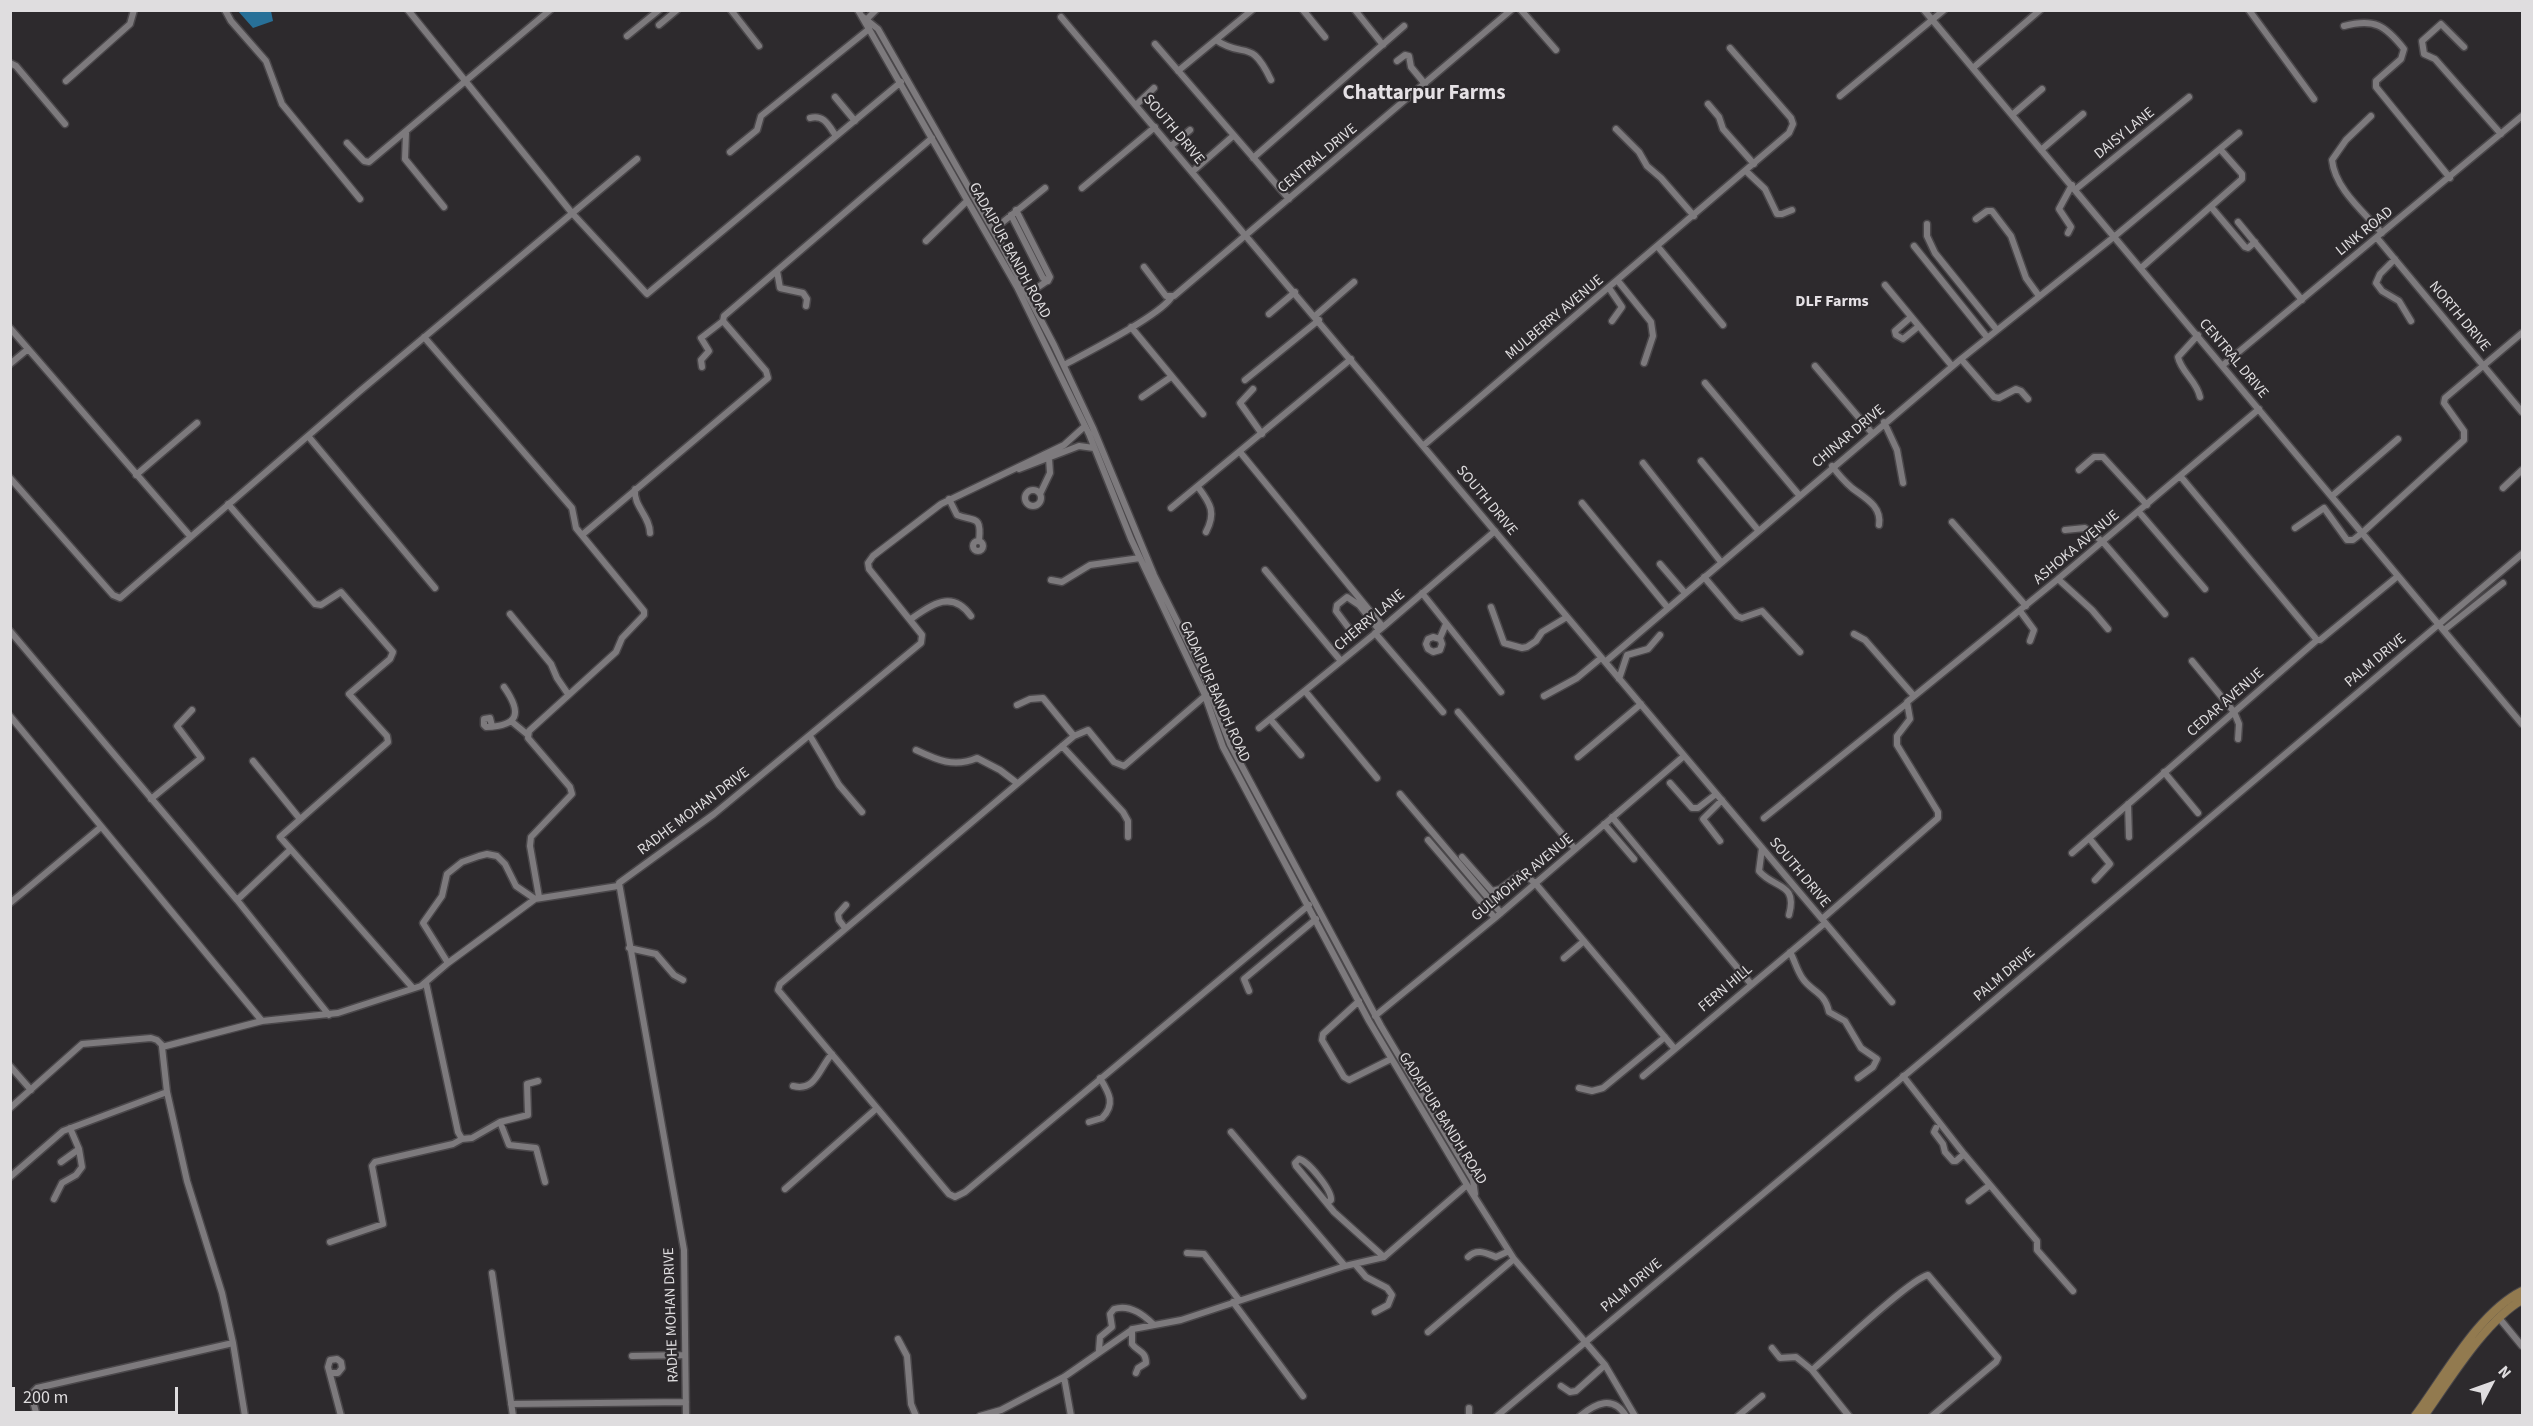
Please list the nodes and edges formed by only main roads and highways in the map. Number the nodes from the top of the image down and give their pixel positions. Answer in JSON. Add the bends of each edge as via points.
{"nodes":[{"id":1,"x":2523,"y":1291,"type":"edge"},
{"id":2,"x":2523,"y":1300,"type":"edge"},
{"id":3,"x":2415,"y":1416,"type":"edge"},
{"id":4,"x":2424,"y":1416,"type":"edge"}],
"edges":[{"from":1,"to":3,"type":"main road","via":[[2491,1313]]},
{"from":2,"to":4,"type":"main road","via":[[2484,1335]]}]}
